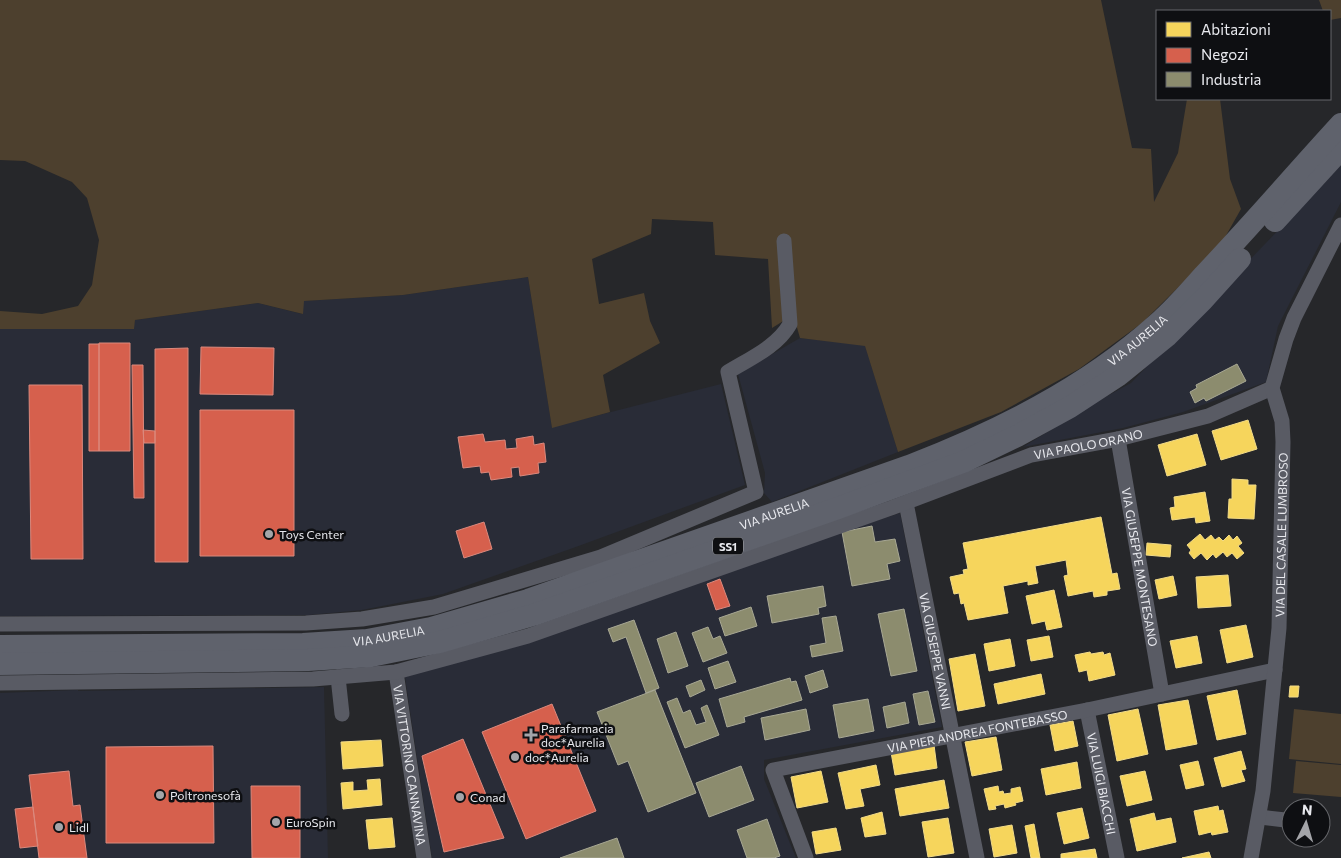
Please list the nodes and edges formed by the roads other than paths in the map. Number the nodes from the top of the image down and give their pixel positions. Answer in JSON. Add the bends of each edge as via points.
{"nodes":[{"id":1,"x":1339,"y":131,"type":"edge"},
{"id":2,"x":1341,"y":225,"type":"edge"},
{"id":3,"x":784,"y":241,"type":"dead end"},
{"id":4,"x":1272,"y":388,"type":"junction"},
{"id":5,"x":1118,"y":439,"type":"junction"},
{"id":6,"x":906,"y":503,"type":"junction"},
{"id":7,"x":724,"y":530,"type":"junction"},
{"id":8,"x":601,"y":557,"type":"junction"},
{"id":9,"x":0,"y":624,"type":"edge"},
{"id":10,"x":0,"y":646,"type":"edge"},
{"id":11,"x":0,"y":664,"type":"edge"},
{"id":12,"x":1275,"y":670,"type":"junction"},
{"id":13,"x":396,"y":672,"type":"junction"},
{"id":14,"x":338,"y":677,"type":"junction"},
{"id":15,"x":0,"y":683,"type":"edge"},
{"id":16,"x":1162,"y":694,"type":"junction"},
{"id":17,"x":1087,"y":710,"type":"junction"},
{"id":18,"x":342,"y":714,"type":"dead end"},
{"id":19,"x":952,"y":734,"type":"junction"},
{"id":20,"x":1260,"y":816,"type":"junction"},
{"id":21,"x":1281,"y":819,"type":"edge"},
{"id":22,"x":424,"y":858,"type":"edge"},
{"id":23,"x":806,"y":858,"type":"edge"},
{"id":24,"x":977,"y":858,"type":"edge"},
{"id":25,"x":1118,"y":858,"type":"edge"},
{"id":26,"x":1251,"y":858,"type":"edge"}],
"edges":[{"from":1,"to":7,"type":"highway","name":"VIA AURELIA","number":"SS1","via":[[1157,324],[1102,368],[1059,395],[962,446]]},
{"from":1,"to":11,"type":"highway","name":"VIA AURELIA","number":"SS1","via":[[1204,300],[1160,341],[1119,375],[1070,407],[963,462],[533,615],[440,642],[371,656],[308,660]]},
{"from":2,"to":4,"type":"street","via":[[1294,318]]},
{"from":3,"to":8,"type":"street","name":"VIA AURELIA","via":[[790,324],[777,342],[728,372],[756,492]]},
{"from":4,"to":5,"type":"street","name":"VIA PAOLO ORANO","via":[[1208,416]]},
{"from":4,"to":12,"type":"street","name":"VIA DEL CASALE LUMBROSO","via":[[1282,421],[1283,442],[1280,601]]},
{"from":5,"to":6,"type":"street","name":"VIA PAOLO ORANO","via":[[1031,455]]},
{"from":5,"to":16,"type":"street","name":"VIA GIUSEPPE MONTESANO"},
{"from":6,"to":13,"type":"street","via":[[528,636]]},
{"from":6,"to":19,"type":"street","name":"VIA GIUSEPPE VANNI"},
{"from":7,"to":8,"type":"highway","via":[[692,534]]},
{"from":7,"to":10,"type":"highway","name":"VIA AURELIA","number":"SS1","via":[[528,600],[430,628],[367,640],[302,644]]},
{"from":8,"to":9,"type":"street","name":"VIA AURELIA","via":[[434,607],[362,619],[299,624]]},
{"from":12,"to":16,"type":"street","name":"VIA PIER ANDREA FONTEBASSO"},
{"from":12,"to":20,"type":"street","name":"VIA DEL CASALE LUMBROSO"},
{"from":13,"to":14,"type":"street"},
{"from":13,"to":22,"type":"street","name":"VIA VITTORINO CANNAVINA"},
{"from":14,"to":15,"type":"street"},
{"from":14,"to":18,"type":"street"},
{"from":16,"to":17,"type":"street","name":"VIA PIER ANDREA FONTEBASSO"},
{"from":17,"to":19,"type":"street","name":"VIA PIER ANDREA FONTEBASSO"},
{"from":17,"to":25,"type":"street","name":"VIA LUIGI BIACCHI"},
{"from":19,"to":23,"type":"street","name":"VIA PIER ANDREA FONTEBASSO","via":[[773,770]]},
{"from":19,"to":24,"type":"street","name":"VIA GIUSEPPE VANNI"},
{"from":20,"to":21,"type":"street"},
{"from":20,"to":26,"type":"street","name":"VIA DEL CASALE LUMBROSO"}]}
